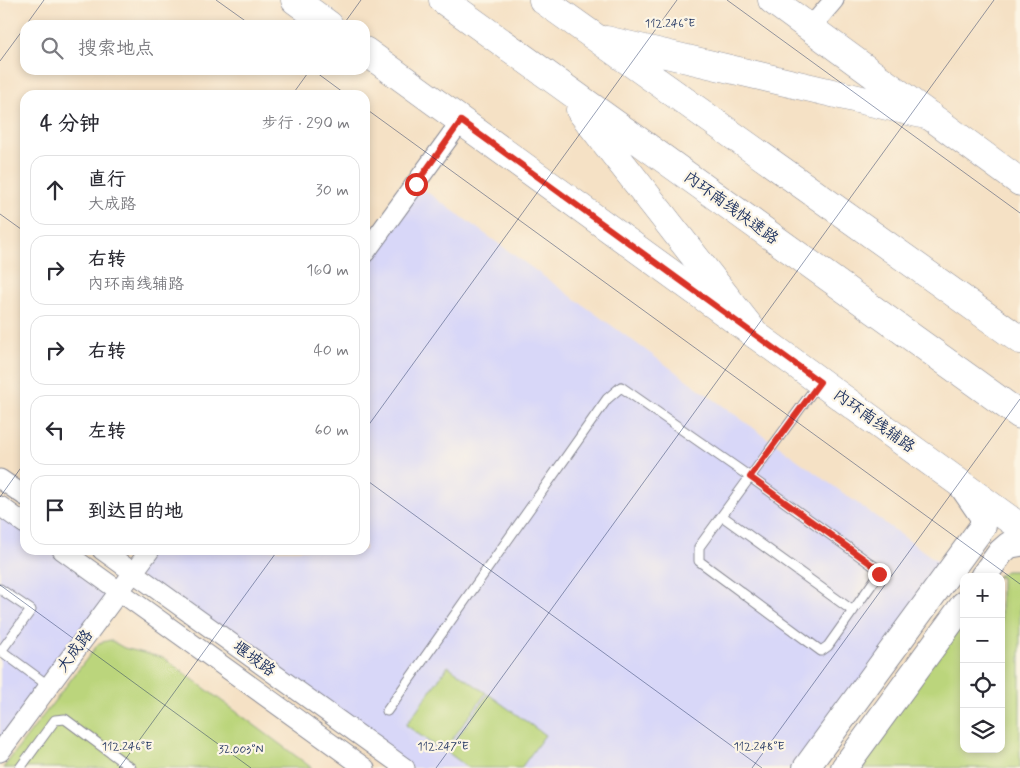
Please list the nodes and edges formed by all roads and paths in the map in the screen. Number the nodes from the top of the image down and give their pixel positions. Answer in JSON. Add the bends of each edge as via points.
{"nodes":[{"id":1,"x":295,"y":0,"type":"edge"},
{"id":2,"x":443,"y":0,"type":"edge"},
{"id":3,"x":543,"y":0,"type":"edge"},
{"id":4,"x":772,"y":0,"type":"edge"},
{"id":5,"x":834,"y":0,"type":"edge"},
{"id":6,"x":322,"y":20,"type":"edge"},
{"id":7,"x":810,"y":28,"type":"junction"},
{"id":8,"x":593,"y":36,"type":"junction"},
{"id":9,"x":370,"y":55,"type":"edge"},
{"id":10,"x":561,"y":86,"type":"junction"},
{"id":11,"x":930,"y":116,"type":"junction"},
{"id":12,"x":461,"y":121,"type":"junction"},
{"id":13,"x":1020,"y":182,"type":"edge"},
{"id":14,"x":370,"y":246,"type":"edge"},
{"id":15,"x":756,"y":335,"type":"junction"},
{"id":16,"x":1020,"y":340,"type":"edge"},
{"id":17,"x":820,"y":382,"type":"junction"},
{"id":18,"x":1020,"y":415,"type":"edge"},
{"id":19,"x":750,"y":477,"type":"junction"},
{"id":20,"x":0,"y":479,"type":"edge"},
{"id":21,"x":961,"y":485,"type":"junction"},
{"id":22,"x":20,"y":493,"type":"edge"},
{"id":23,"x":0,"y":506,"type":"edge"},
{"id":24,"x":722,"y":516,"type":"junction"},
{"id":25,"x":20,"y":520,"type":"edge"},
{"id":26,"x":1020,"y":527,"type":"edge"},
{"id":27,"x":1020,"y":543,"type":"edge"},
{"id":28,"x":69,"y":555,"type":"edge"},
{"id":29,"x":109,"y":555,"type":"edge"},
{"id":30,"x":146,"y":555,"type":"edge"},
{"id":31,"x":134,"y":572,"type":"junction"},
{"id":32,"x":986,"y":573,"type":"edge"},
{"id":33,"x":0,"y":588,"type":"edge"},
{"id":34,"x":120,"y":591,"type":"junction"},
{"id":35,"x":960,"y":609,"type":"edge"},
{"id":36,"x":853,"y":611,"type":"junction"},
{"id":37,"x":0,"y":651,"type":"edge"},
{"id":38,"x":49,"y":686,"type":"junction"},
{"id":39,"x":387,"y":710,"type":"dead end"},
{"id":40,"x":0,"y":752,"type":"edge"},
{"id":41,"x":20,"y":768,"type":"edge"},
{"id":42,"x":131,"y":768,"type":"edge"},
{"id":43,"x":365,"y":768,"type":"edge"},
{"id":44,"x":406,"y":768,"type":"edge"},
{"id":45,"x":806,"y":768,"type":"edge"},
{"id":46,"x":844,"y":768,"type":"edge"}],
"edges":[{"from":1,"to":6,"type":"main road"},
{"from":2,"to":10,"type":"main road","name":"内环南线快速路"},
{"from":3,"to":8,"type":"main road"},
{"from":4,"to":7,"type":"main road"},
{"from":5,"to":7,"type":"street"},
{"from":7,"to":11,"type":"main road"},
{"from":8,"to":11,"type":"main road"},
{"from":8,"to":16,"type":"main road"},
{"from":9,"to":12,"type":"main road","name":"内环南线辅路"},
{"from":10,"to":15,"type":"main road"},
{"from":10,"to":18,"type":"main road","name":"内环南线快速路"},
{"from":11,"to":13,"type":"main road"},
{"from":12,"to":14,"type":"street"},
{"from":12,"to":15,"type":"main road","name":"内环南线辅路"},
{"from":15,"to":17,"type":"main road","name":"内环南线辅路"},
{"from":17,"to":19,"type":"lane"},
{"from":17,"to":21,"type":"main road","name":"内环南线辅路"},
{"from":19,"to":24,"type":"lane"},
{"from":19,"to":36,"type":"lane","via":[[878,569],[879,574]]},
{"from":19,"to":39,"type":"lane","via":[[621,387],[607,399]]},
{"from":20,"to":22,"type":"street"},
{"from":21,"to":26,"type":"main road","name":"内环南线辅路"},
{"from":21,"to":45,"type":"street","via":[[983,516],[983,526]]},
{"from":23,"to":25,"type":"street"},
{"from":24,"to":36,"type":"lane"},
{"from":24,"to":36,"type":"lane","via":[[699,547],[699,561],[821,650],[828,646]]},
{"from":27,"to":32,"type":"street","via":[[1009,545],[1001,552]]},
{"from":28,"to":34,"type":"street","name":"堰坡路"},
{"from":29,"to":31,"type":"street","name":"堰坡路"},
{"from":30,"to":31,"type":"street","name":"大成路"},
{"from":31,"to":34,"type":"street","name":"大成路"},
{"from":31,"to":44,"type":"street","name":"堰坡路"},
{"from":33,"to":37,"type":"lane","via":[[30,610]]},
{"from":34,"to":38,"type":"street","name":"大成路"},
{"from":34,"to":43,"type":"street","name":"堰坡路"},
{"from":35,"to":46,"type":"street"},
{"from":37,"to":38,"type":"lane"},
{"from":38,"to":40,"type":"street","name":"大成路"},
{"from":41,"to":42,"type":"lane","via":[[55,720],[65,719]]}]}
